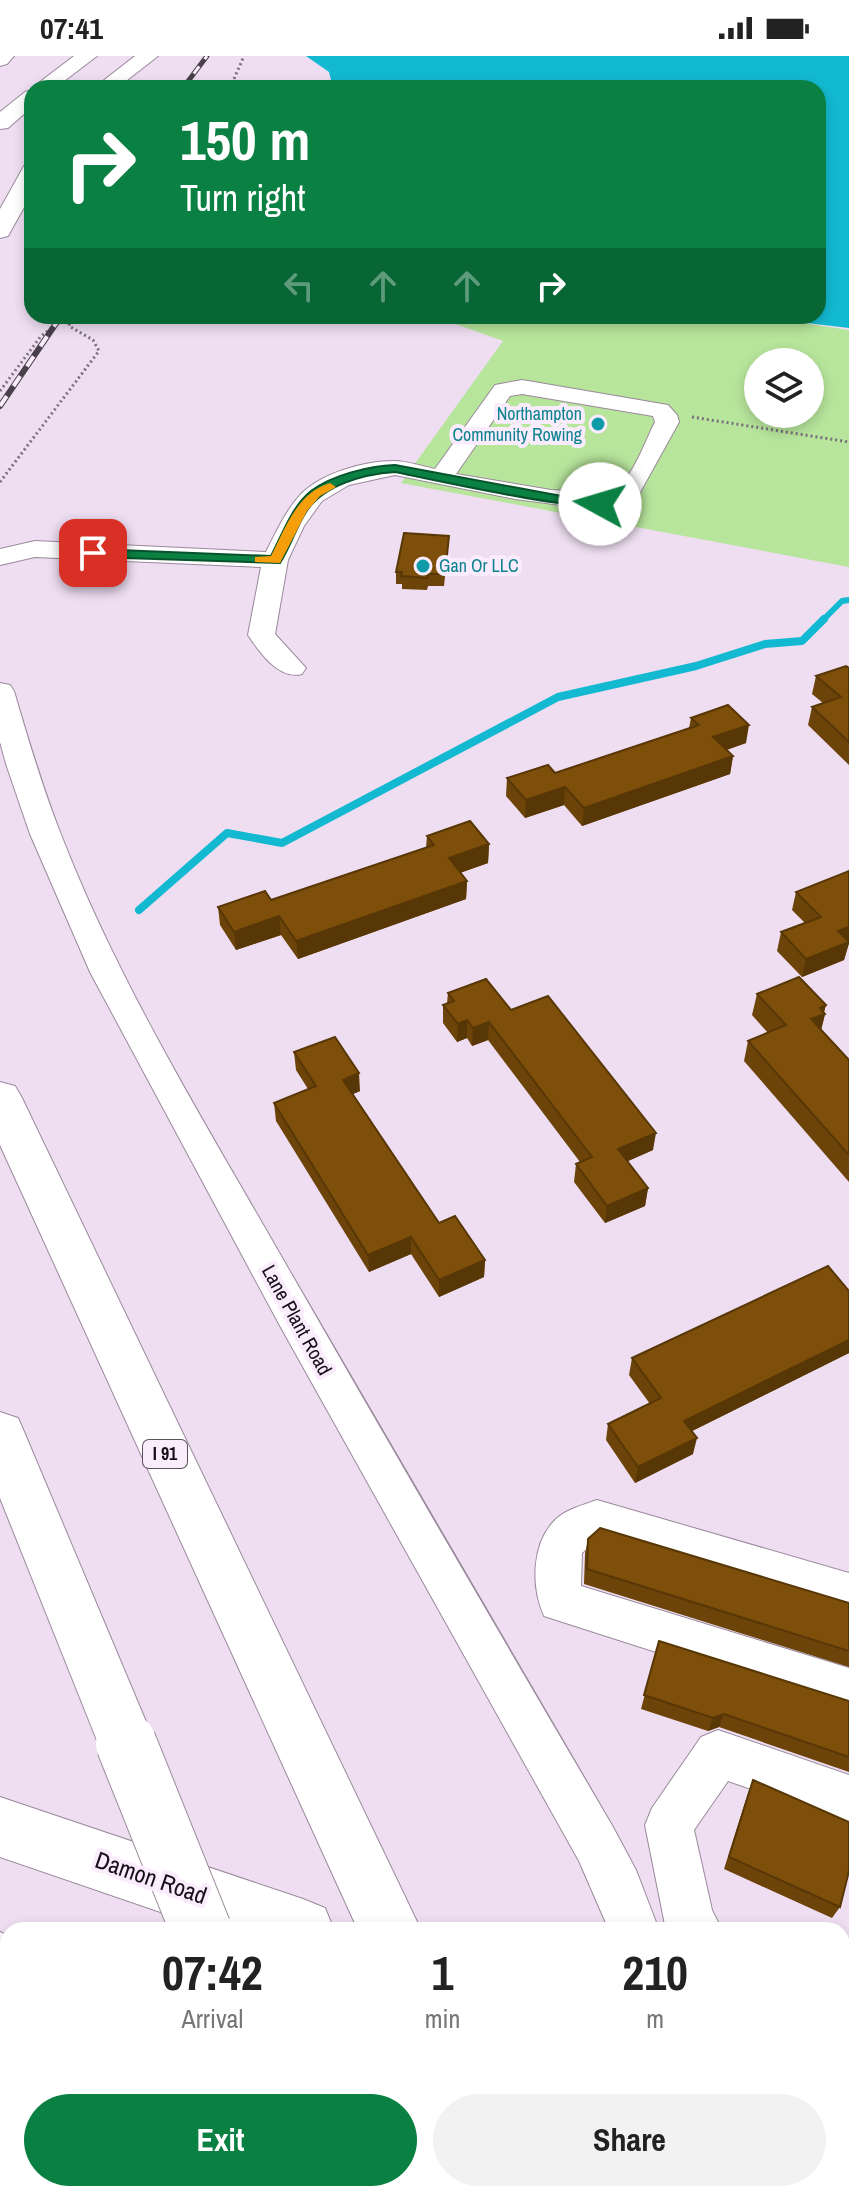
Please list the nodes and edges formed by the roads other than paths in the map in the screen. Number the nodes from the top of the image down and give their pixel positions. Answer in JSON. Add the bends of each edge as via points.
{"nodes":[{"id":1,"x":87,"y":56,"type":"edge"},
{"id":2,"x":149,"y":56,"type":"edge"},
{"id":3,"x":53,"y":80,"type":"edge"},
{"id":4,"x":115,"y":80,"type":"edge"},
{"id":5,"x":122,"y":80,"type":"edge"},
{"id":6,"x":24,"y":103,"type":"edge"},
{"id":7,"x":0,"y":123,"type":"edge"},
{"id":8,"x":24,"y":164,"type":"edge"},
{"id":9,"x":24,"y":186,"type":"edge"},
{"id":10,"x":0,"y":192,"type":"edge"},
{"id":11,"x":0,"y":231,"type":"edge"},
{"id":12,"x":442,"y":477,"type":"junction"},
{"id":13,"x":0,"y":557,"type":"edge"},
{"id":14,"x":275,"y":560,"type":"junction"},
{"id":15,"x":292,"y":668,"type":"dead end"},
{"id":16,"x":0,"y":691,"type":"edge"},
{"id":17,"x":0,"y":1098,"type":"edge"},
{"id":18,"x":0,"y":1434,"type":"edge"},
{"id":19,"x":849,"y":1594,"type":"edge"},
{"id":20,"x":849,"y":1691,"type":"edge"},
{"id":21,"x":849,"y":1799,"type":"edge"},
{"id":22,"x":0,"y":1827,"type":"edge"},
{"id":23,"x":198,"y":1922,"type":"edge"},
{"id":24,"x":279,"y":1922,"type":"edge"},
{"id":25,"x":386,"y":1922,"type":"edge"},
{"id":26,"x":631,"y":1922,"type":"edge"},
{"id":27,"x":689,"y":1922,"type":"edge"}],
"edges":[{"from":1,"to":3,"type":"main road"},
{"from":2,"to":4,"type":"main road"},
{"from":2,"to":5,"type":"main road"},
{"from":6,"to":7,"type":"main road"},
{"from":8,"to":10,"type":"main road"},
{"from":9,"to":11,"type":"main road"},
{"from":12,"to":12,"type":"street","via":[[567,501],[615,501],[627,494],[666,415],[537,389],[503,390]]},
{"from":12,"to":14,"type":"street","via":[[378,469],[315,493]]},
{"from":13,"to":14,"type":"street","via":[[35,549]]},
{"from":14,"to":15,"type":"street","via":[[261,635]]},
{"from":16,"to":26,"type":"street","name":"Lane Plant Road","via":[[41,828],[156,1068],[596,1844]]},
{"from":17,"to":25,"type":"main road","number":"I 91"},
{"from":18,"to":23,"type":"main road","bridge":true},
{"from":19,"to":20,"type":"street","via":[[597,1520],[580,1524],[564,1542],[556,1572],[560,1601]]},
{"from":21,"to":27,"type":"street","via":[[718,1754],[669,1825]]},
{"from":22,"to":24,"type":"main road","name":"Damon Road"}]}
